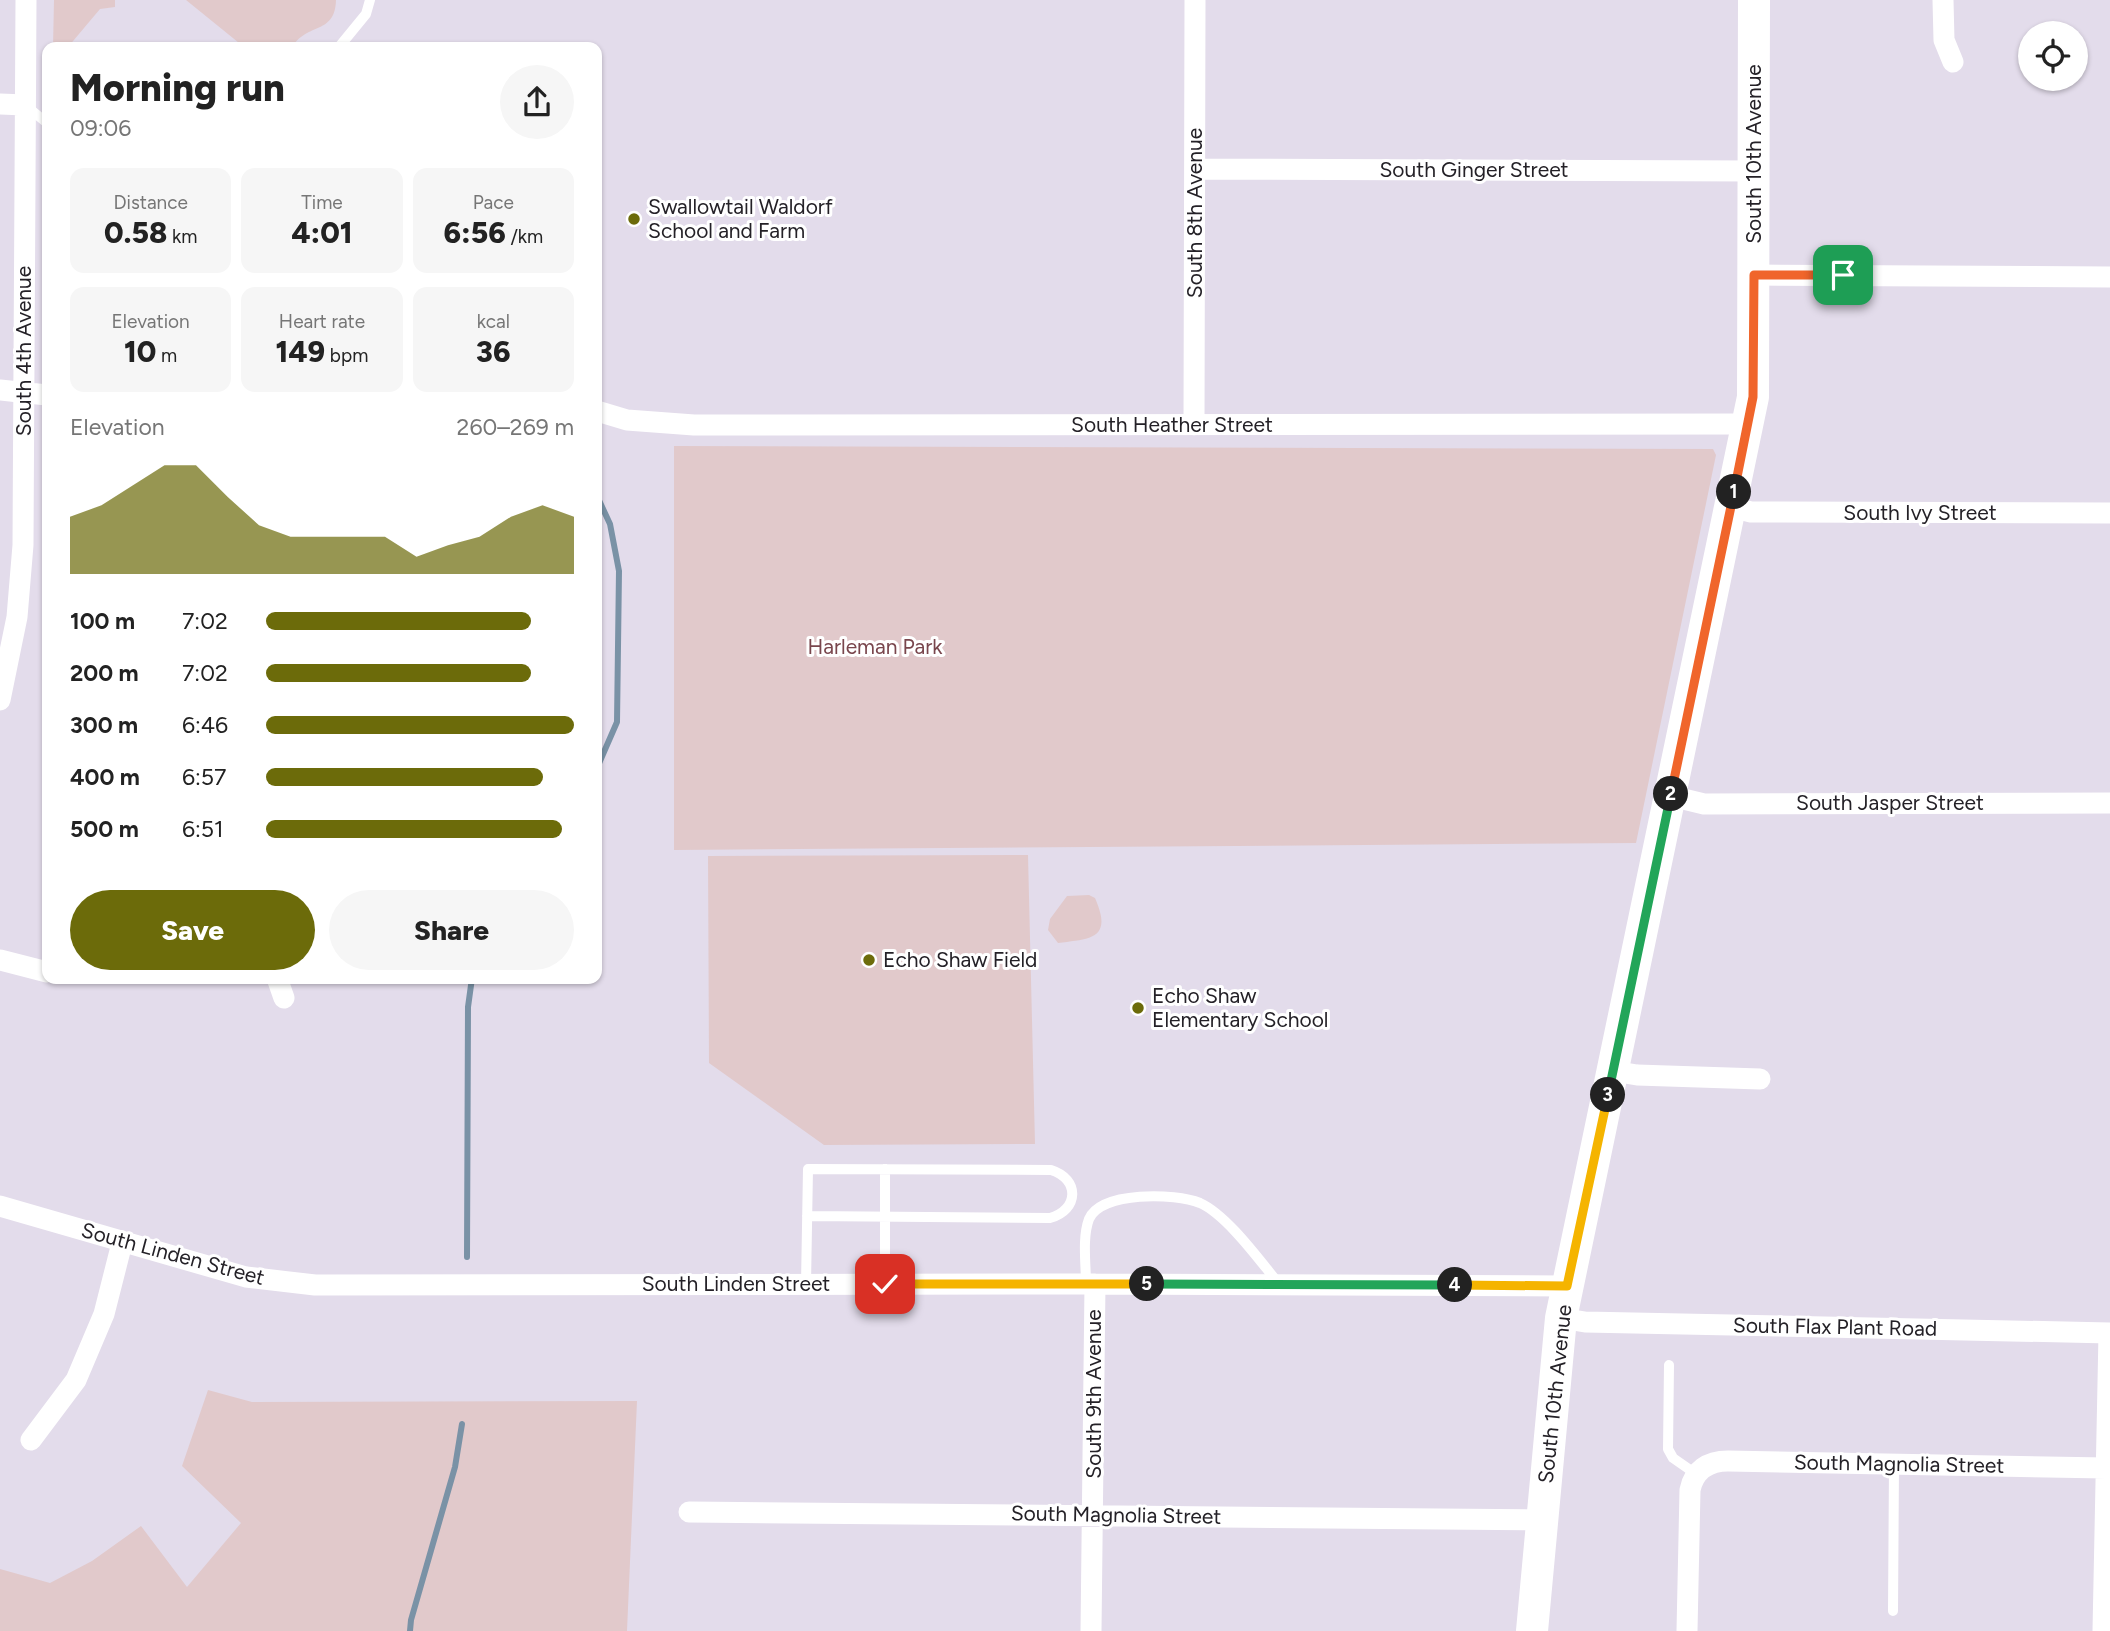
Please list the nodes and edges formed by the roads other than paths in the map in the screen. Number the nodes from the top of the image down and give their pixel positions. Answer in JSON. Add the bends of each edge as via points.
{"nodes":[{"id":1,"x":26,"y":0,"type":"edge"},
{"id":2,"x":370,"y":0,"type":"edge"},
{"id":3,"x":1195,"y":0,"type":"edge"},
{"id":4,"x":1754,"y":0,"type":"edge"},
{"id":5,"x":1942,"y":0,"type":"edge"},
{"id":6,"x":343,"y":42,"type":"edge"},
{"id":7,"x":1953,"y":62,"type":"dead end"},
{"id":8,"x":0,"y":104,"type":"edge"},
{"id":9,"x":25,"y":105,"type":"junction"},
{"id":10,"x":42,"y":119,"type":"edge"},
{"id":11,"x":1195,"y":169,"type":"junction"},
{"id":12,"x":1754,"y":171,"type":"junction"},
{"id":13,"x":1754,"y":275,"type":"junction"},
{"id":14,"x":2110,"y":277,"type":"edge"},
{"id":15,"x":0,"y":390,"type":"edge"},
{"id":16,"x":24,"y":393,"type":"junction"},
{"id":17,"x":42,"y":395,"type":"edge"},
{"id":18,"x":602,"y":412,"type":"edge"},
{"id":19,"x":1748,"y":424,"type":"junction"},
{"id":20,"x":1194,"y":425,"type":"junction"},
{"id":21,"x":1731,"y":507,"type":"junction"},
{"id":22,"x":2110,"y":513,"type":"edge"},
{"id":23,"x":7,"y":640,"type":"edge"},
{"id":24,"x":0,"y":700,"type":"edge"},
{"id":25,"x":1671,"y":796,"type":"junction"},
{"id":26,"x":2110,"y":803,"type":"edge"},
{"id":27,"x":0,"y":960,"type":"edge"},
{"id":28,"x":42,"y":971,"type":"edge"},
{"id":29,"x":1613,"y":1071,"type":"junction"},
{"id":30,"x":1759,"y":1079,"type":"dead end"},
{"id":31,"x":885,"y":1169,"type":"junction"},
{"id":32,"x":0,"y":1206,"type":"edge"},
{"id":33,"x":807,"y":1216,"type":"junction"},
{"id":34,"x":885,"y":1217,"type":"junction"},
{"id":35,"x":122,"y":1242,"type":"junction"},
{"id":36,"x":806,"y":1284,"type":"junction"},
{"id":37,"x":885,"y":1284,"type":"junction"},
{"id":38,"x":1091,"y":1284,"type":"junction"},
{"id":39,"x":1279,"y":1284,"type":"junction"},
{"id":40,"x":1567,"y":1286,"type":"junction"},
{"id":41,"x":1561,"y":1318,"type":"junction"},
{"id":42,"x":2110,"y":1333,"type":"edge"},
{"id":43,"x":1669,"y":1366,"type":"dead end"},
{"id":44,"x":31,"y":1440,"type":"dead end"},
{"id":45,"x":1894,"y":1464,"type":"junction"},
{"id":46,"x":2106,"y":1468,"type":"junction"},
{"id":47,"x":1696,"y":1474,"type":"junction"},
{"id":48,"x":689,"y":1512,"type":"dead end"},
{"id":49,"x":1093,"y":1514,"type":"junction"},
{"id":50,"x":1543,"y":1520,"type":"junction"},
{"id":51,"x":1893,"y":1611,"type":"dead end"},
{"id":52,"x":1091,"y":1631,"type":"edge"},
{"id":53,"x":1532,"y":1631,"type":"edge"},
{"id":54,"x":1687,"y":1631,"type":"edge"},
{"id":55,"x":2103,"y":1631,"type":"edge"}],
"edges":[{"from":1,"to":9,"type":"street","name":"South 4th Avenue"},
{"from":2,"to":6,"type":"lane","via":[[366,14]]},
{"from":3,"to":11,"type":"street","name":"South 8th Avenue"},
{"from":4,"to":12,"type":"main road","name":"South 10th Avenue"},
{"from":5,"to":7,"type":"street","via":[[1944,40]]},
{"from":8,"to":9,"type":"street"},
{"from":9,"to":10,"type":"lane"},
{"from":9,"to":16,"type":"street","name":"South 4th Avenue"},
{"from":11,"to":12,"type":"street","name":"South Ginger Street"},
{"from":11,"to":20,"type":"street","name":"South 8th Avenue"},
{"from":12,"to":13,"type":"main road","name":"South 10th Avenue"},
{"from":13,"to":14,"type":"street"},
{"from":13,"to":19,"type":"main road","name":"South 10th Avenue","via":[[1753,397]]},
{"from":15,"to":16,"type":"street"},
{"from":16,"to":17,"type":"street"},
{"from":16,"to":23,"type":"street","name":"South 4th Avenue","via":[[20,596]]},
{"from":18,"to":20,"type":"street","name":"South Heather Street","via":[[627,420],[694,425]]},
{"from":19,"to":20,"type":"street","name":"South Heather Street"},
{"from":19,"to":21,"type":"main road","name":"South 10th Avenue"},
{"from":21,"to":22,"type":"street","name":"South Ivy Street","via":[[1751,512]]},
{"from":21,"to":25,"type":"main road","name":"South 10th Avenue"},
{"from":23,"to":24,"type":"street","name":"South 4th Avenue"},
{"from":25,"to":26,"type":"street","name":"South Jasper Street","via":[[1704,804]]},
{"from":25,"to":29,"type":"main road","name":"South 10th Avenue"},
{"from":27,"to":28,"type":"street"},
{"from":29,"to":30,"type":"street"},
{"from":29,"to":40,"type":"main road","name":"South 10th Avenue"},
{"from":31,"to":33,"type":"lane","via":[[808,1169]]},
{"from":31,"to":34,"type":"lane"},
{"from":31,"to":34,"type":"lane","via":[[1051,1170],[1065,1177],[1072,1191],[1069,1206],[1050,1218]]},
{"from":32,"to":35,"type":"street","name":"South Linden Street"},
{"from":33,"to":34,"type":"lane"},
{"from":33,"to":36,"type":"lane"},
{"from":34,"to":37,"type":"lane"},
{"from":35,"to":36,"type":"street","name":"South Linden Street","via":[[246,1277],[314,1285]]},
{"from":35,"to":44,"type":"street","via":[[104,1314],[76,1380]]},
{"from":36,"to":37,"type":"street","name":"South Linden Street"},
{"from":37,"to":38,"type":"street","name":"South Linden Street"},
{"from":38,"to":39,"type":"street","name":"South Linden Street"},
{"from":38,"to":39,"type":"lane","via":[[1087,1229],[1097,1207],[1111,1201],[1158,1197],[1200,1203],[1220,1217]]},
{"from":38,"to":49,"type":"street","name":"South 9th Avenue"},
{"from":39,"to":40,"type":"street","name":"South Linden Street"},
{"from":40,"to":41,"type":"main road","name":"South 10th Avenue"},
{"from":41,"to":42,"type":"street","name":"South Flax Plant Road"},
{"from":41,"to":50,"type":"main road","name":"South 10th Avenue"},
{"from":42,"to":46,"type":"street"},
{"from":43,"to":47,"type":"lane","via":[[1668,1449]]},
{"from":45,"to":46,"type":"street","name":"South Magnolia Street"},
{"from":45,"to":47,"type":"street","name":"South Magnolia Street","via":[[1718,1461]]},
{"from":45,"to":51,"type":"lane"},
{"from":46,"to":55,"type":"street"},
{"from":47,"to":54,"type":"street","via":[[1690,1493]]},
{"from":48,"to":49,"type":"street","name":"South Magnolia Street"},
{"from":49,"to":50,"type":"street","name":"South Magnolia Street"},
{"from":49,"to":52,"type":"street","name":"South 9th Avenue"},
{"from":50,"to":53,"type":"main road","name":"South 10th Avenue"}]}
